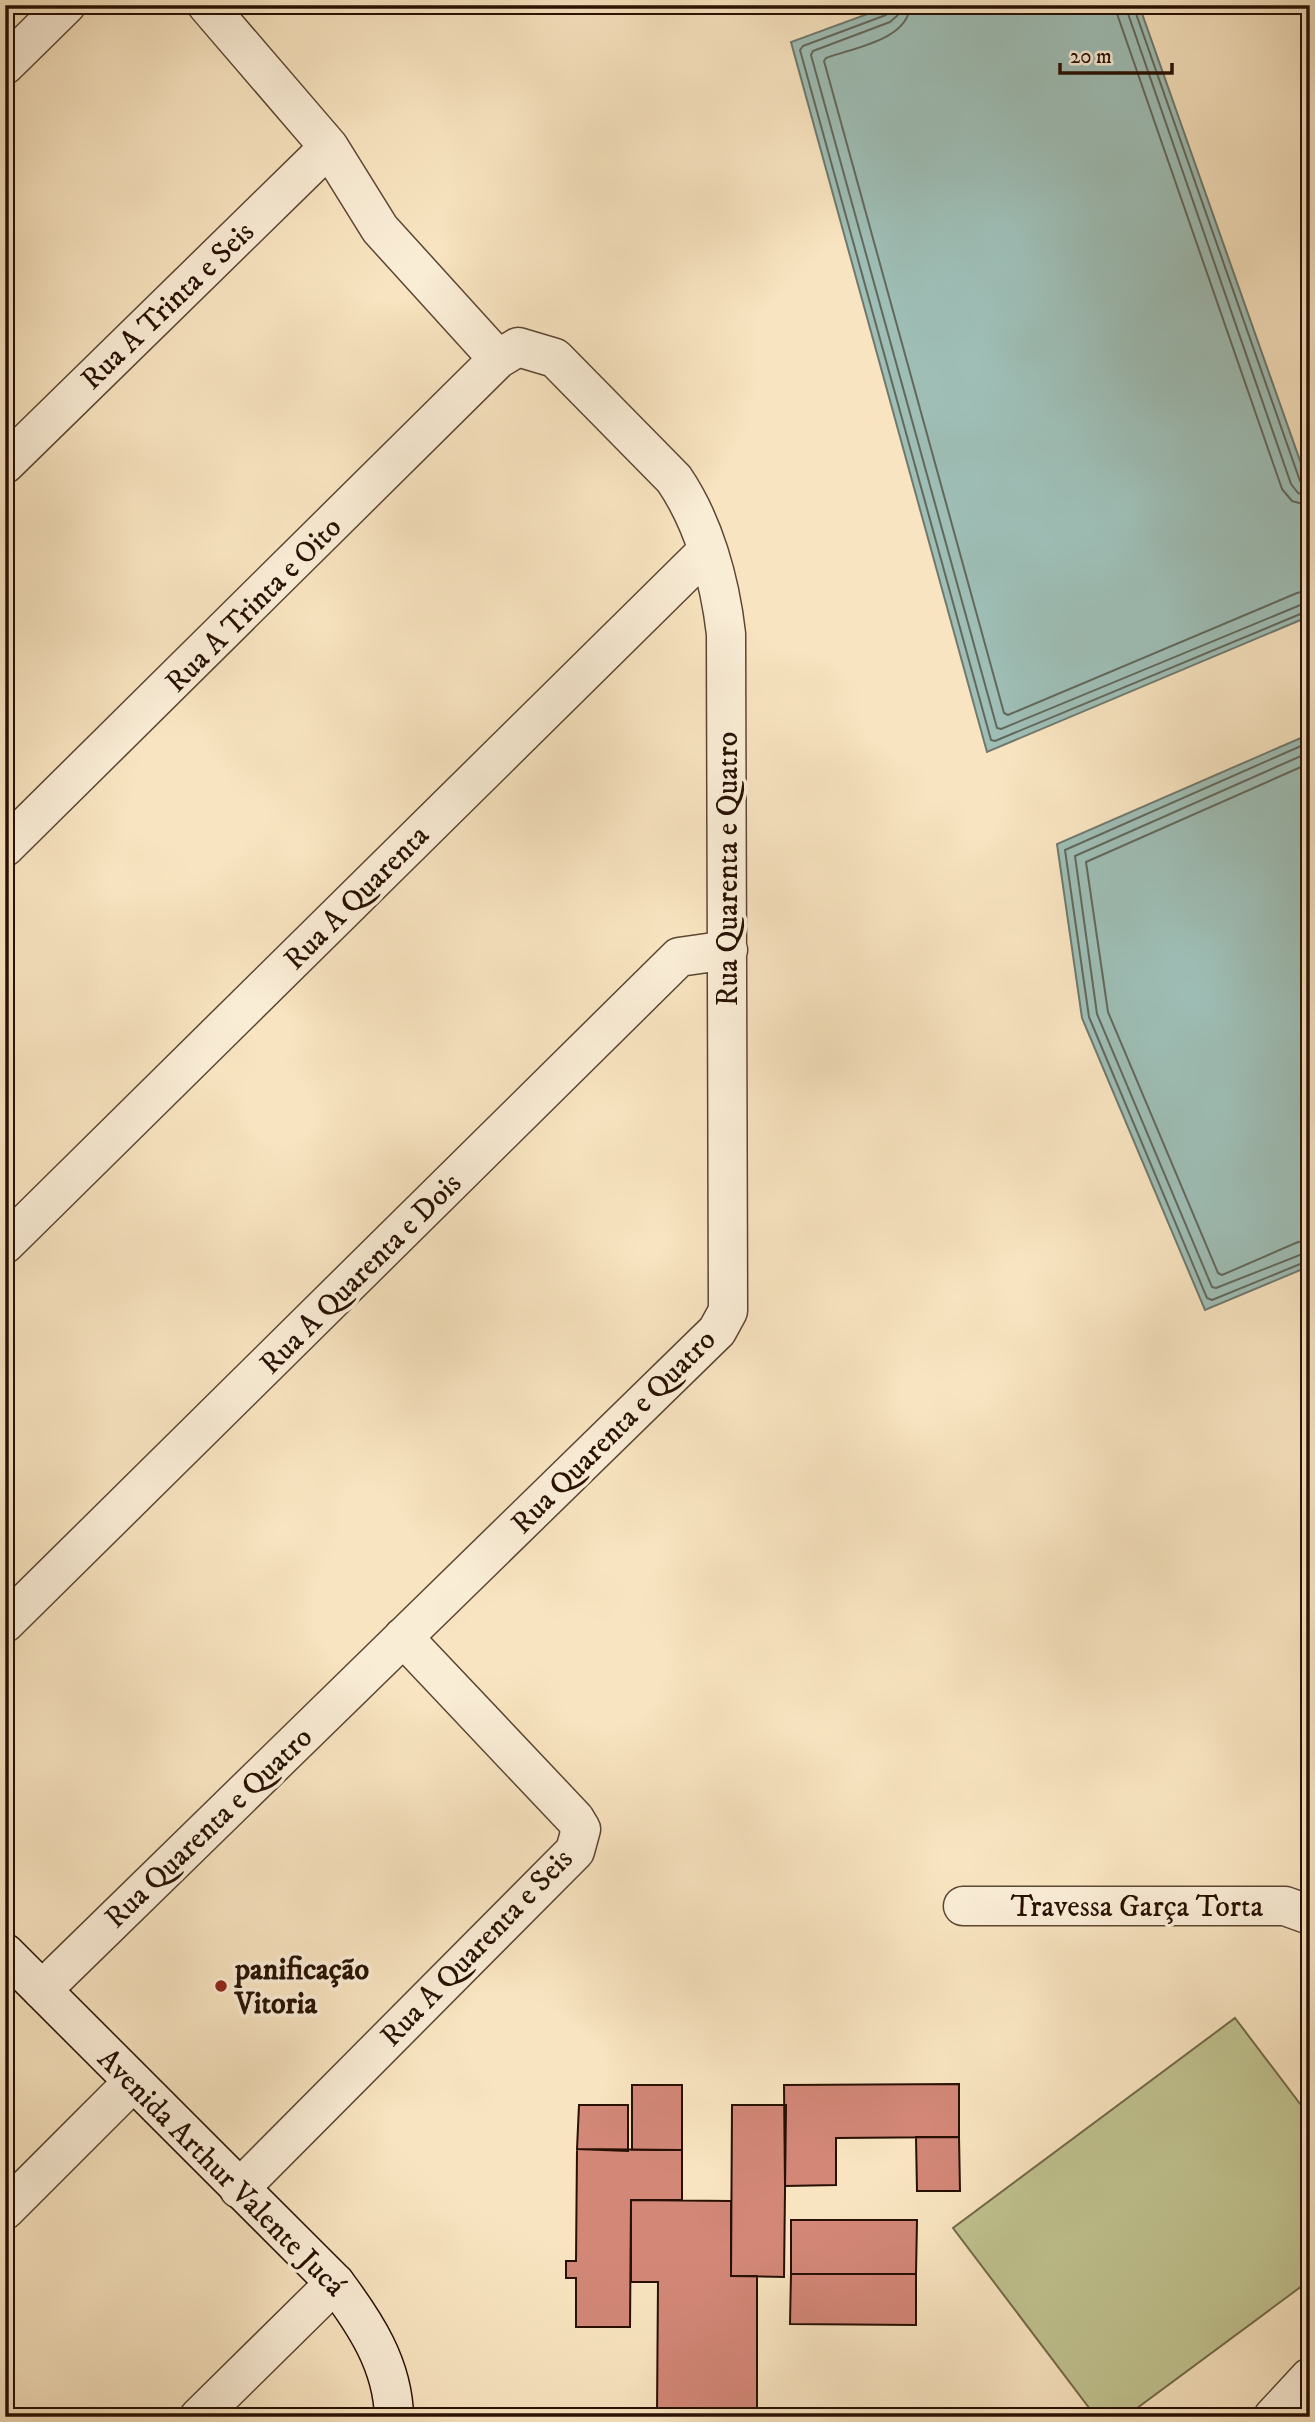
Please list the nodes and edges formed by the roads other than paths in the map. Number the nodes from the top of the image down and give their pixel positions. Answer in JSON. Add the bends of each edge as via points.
{"nodes":[{"id":1,"x":66,"y":5,"type":"edge"},
{"id":2,"x":207,"y":5,"type":"edge"},
{"id":3,"x":5,"y":65,"type":"edge"},
{"id":4,"x":329,"y":147,"type":"junction"},
{"id":5,"x":498,"y":359,"type":"junction"},
{"id":6,"x":5,"y":464,"type":"edge"},
{"id":7,"x":708,"y":550,"type":"junction"},
{"id":8,"x":5,"y":847,"type":"edge"},
{"id":9,"x":728,"y":950,"type":"junction"},
{"id":10,"x":5,"y":1244,"type":"edge"},
{"id":11,"x":5,"y":1623,"type":"edge"},
{"id":12,"x":403,"y":1637,"type":"junction"},
{"id":13,"x":963,"y":1906,"type":"dead end"},
{"id":14,"x":1310,"y":1915,"type":"edge"},
{"id":15,"x":5,"y":1953,"type":"edge"},
{"id":16,"x":42,"y":1990,"type":"junction"},
{"id":17,"x":134,"y":2082,"type":"junction"},
{"id":18,"x":239,"y":2189,"type":"junction"},
{"id":19,"x":5,"y":2210,"type":"edge"},
{"id":20,"x":335,"y":2283,"type":"junction"},
{"id":21,"x":1310,"y":2377,"type":"edge"},
{"id":22,"x":199,"y":2417,"type":"edge"},
{"id":23,"x":394,"y":2417,"type":"edge"},
{"id":24,"x":1273,"y":2417,"type":"edge"}],
"edges":[{"from":1,"to":3,"type":"street"},
{"from":2,"to":4,"type":"street"},
{"from":4,"to":5,"type":"street","via":[[380,229]]},
{"from":4,"to":6,"type":"street","name":"Rua A Trinta e Seis"},
{"from":5,"to":7,"type":"street","name":"Rua Quarenta e Quatro","via":[[517,347],[555,358],[674,478],[690,502]]},
{"from":5,"to":8,"type":"street","name":"Rua A Trinta e Oito"},
{"from":7,"to":9,"type":"street","name":"Rua Quarenta e Quatro","via":[[726,634]]},
{"from":7,"to":10,"type":"street","name":"Rua A Quarenta"},
{"from":9,"to":11,"type":"street","name":"Rua A Quarenta e Dois","via":[[679,957]]},
{"from":9,"to":12,"type":"street","name":"Rua Quarenta e Quatro","via":[[728,1311],[717,1331]]},
{"from":12,"to":16,"type":"street","name":"Rua Quarenta e Quatro"},
{"from":12,"to":18,"type":"street","name":"Rua A Quarenta e Seis","via":[[575,1819],[581,1829],[575,1852]]},
{"from":13,"to":14,"type":"street","name":"Travessa Garça Torta","via":[[1285,1906]]},
{"from":15,"to":16,"type":"street","name":"Avenida Arthur Valente Jucá"},
{"from":16,"to":17,"type":"street","name":"Avenida Arthur Valente Jucá"},
{"from":17,"to":18,"type":"street","name":"Avenida Arthur Valente Jucá"},
{"from":17,"to":19,"type":"street"},
{"from":18,"to":20,"type":"street","name":"Avenida Arthur Valente Jucá"},
{"from":20,"to":22,"type":"street"},
{"from":20,"to":23,"type":"street","name":"Avenida Arthur Valente Jucá","via":[[386,2367]]},
{"from":21,"to":24,"type":"street"}]}
